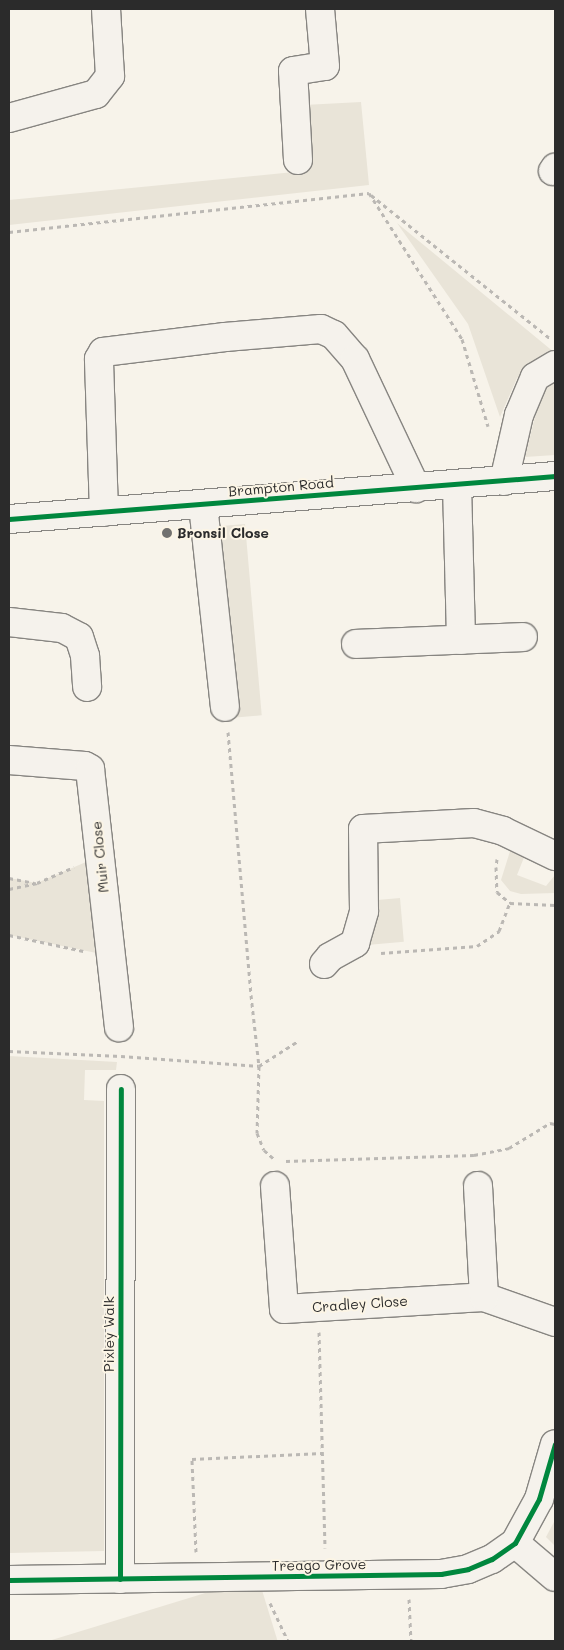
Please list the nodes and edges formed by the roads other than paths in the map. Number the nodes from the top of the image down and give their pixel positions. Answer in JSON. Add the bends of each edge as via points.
{"nodes":[{"id":1,"x":106,"y":9,"type":"edge"},
{"id":2,"x":320,"y":9,"type":"edge"},
{"id":3,"x":9,"y":118,"type":"edge"},
{"id":4,"x":298,"y":160,"type":"dead end"},
{"id":5,"x":555,"y":365,"type":"edge"},
{"id":6,"x":555,"y":476,"type":"edge"},
{"id":7,"x":504,"y":481,"type":"junction"},
{"id":8,"x":457,"y":485,"type":"junction"},
{"id":9,"x":416,"y":488,"type":"junction"},
{"id":10,"x":202,"y":505,"type":"junction"},
{"id":11,"x":104,"y":512,"type":"junction"},
{"id":12,"x":9,"y":519,"type":"edge"},
{"id":13,"x":9,"y":622,"type":"edge"},
{"id":14,"x":523,"y":637,"type":"dead end"},
{"id":15,"x":461,"y":640,"type":"junction"},
{"id":16,"x":356,"y":644,"type":"dead end"},
{"id":17,"x":87,"y":687,"type":"dead end"},
{"id":18,"x":225,"y":707,"type":"road end"},
{"id":19,"x":9,"y":760,"type":"edge"},
{"id":20,"x":555,"y":856,"type":"edge"},
{"id":21,"x":324,"y":964,"type":"dead end"},
{"id":22,"x":119,"y":1027,"type":"road end"},
{"id":23,"x":121,"y":1089,"type":"road end"},
{"id":24,"x":275,"y":1186,"type":"dead end"},
{"id":25,"x":478,"y":1186,"type":"dead end"},
{"id":26,"x":484,"y":1297,"type":"junction"},
{"id":27,"x":555,"y":1322,"type":"edge"},
{"id":28,"x":555,"y":1444,"type":"edge"},
{"id":29,"x":515,"y":1542,"type":"junction"},
{"id":30,"x":555,"y":1577,"type":"edge"},
{"id":31,"x":120,"y":1579,"type":"junction"},
{"id":32,"x":9,"y":1580,"type":"edge"}],
"edges":[{"from":1,"to":3,"type":"street","via":[[110,76],[96,94]]},
{"from":2,"to":4,"type":"street","via":[[325,66],[293,70]]},
{"from":5,"to":7,"type":"street","via":[[535,376],[519,415]]},
{"from":6,"to":7,"type":"street","name":"Brampton Road"},
{"from":7,"to":8,"type":"street","name":"Brampton Road"},
{"from":8,"to":9,"type":"street","name":"Brampton Road"},
{"from":8,"to":15,"type":"street"},
{"from":9,"to":10,"type":"street","name":"Brampton Road"},
{"from":9,"to":11,"type":"street","via":[[355,359],[334,336],[322,329],[103,352],[99,359]]},
{"from":10,"to":11,"type":"street","name":"Brampton Road"},
{"from":10,"to":18,"type":"street"},
{"from":11,"to":12,"type":"street","name":"Brampton Road"},
{"from":13,"to":17,"type":"street","via":[[62,628],[79,637],[85,656]]},
{"from":14,"to":15,"type":"street"},
{"from":15,"to":16,"type":"street"},
{"from":19,"to":22,"type":"street","name":"Muir Close","via":[[90,769]]},
{"from":20,"to":21,"type":"street","via":[[503,831],[474,823],[363,829],[364,911],[355,943]]},
{"from":23,"to":31,"type":"street","name":"Pixley Walk"},
{"from":24,"to":26,"type":"street","name":"Cradley Close","via":[[284,1309]]},
{"from":25,"to":26,"type":"street"},
{"from":26,"to":27,"type":"street","name":"Cradley Close"},
{"from":28,"to":29,"type":"street","name":"Treago Grove","via":[[538,1500]]},
{"from":29,"to":30,"type":"street"},
{"from":29,"to":31,"type":"street","name":"Treago Grove","via":[[492,1559],[468,1569],[442,1574]]},
{"from":31,"to":32,"type":"street","name":"Treago Grove"}]}
